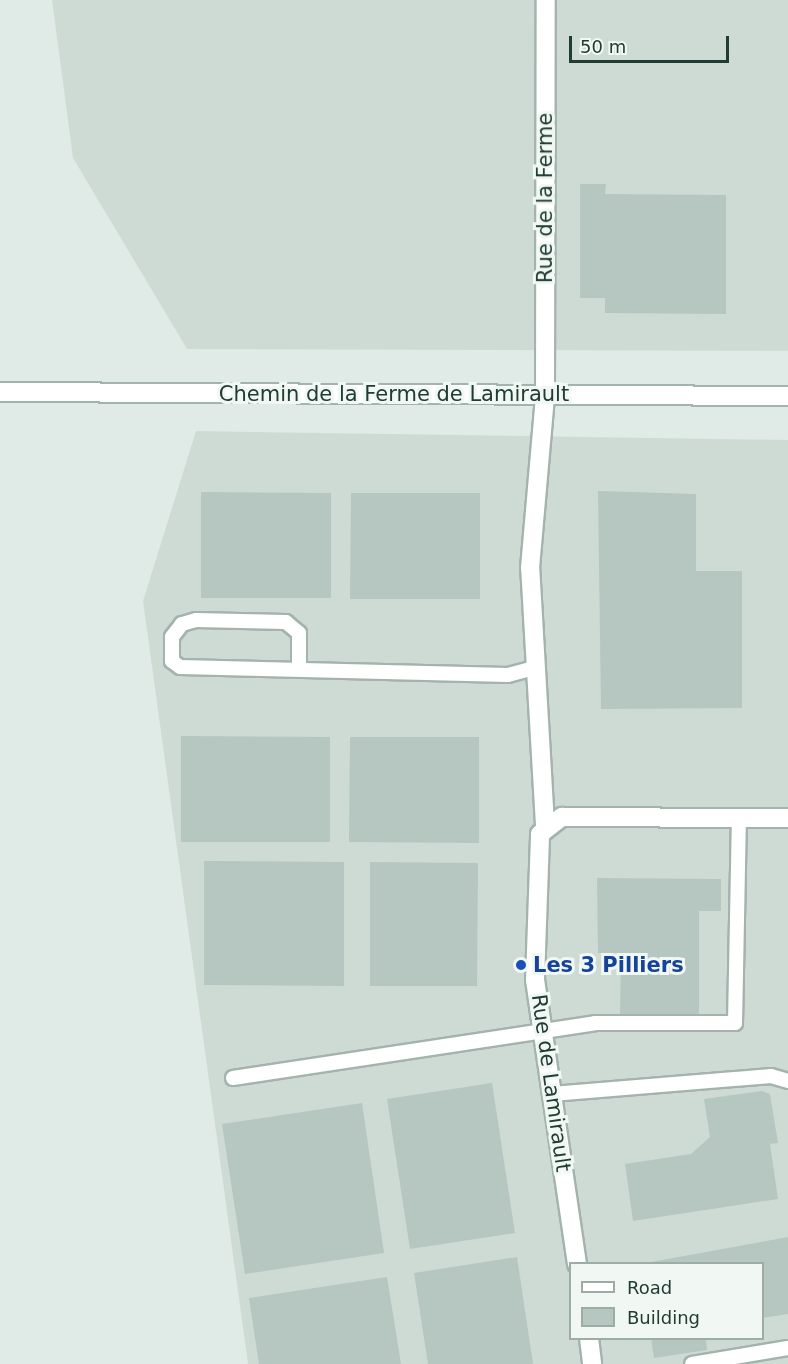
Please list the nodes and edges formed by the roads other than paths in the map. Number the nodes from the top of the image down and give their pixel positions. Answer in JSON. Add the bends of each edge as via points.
{"nodes":[{"id":1,"x":546,"y":0,"type":"edge"},
{"id":2,"x":0,"y":392,"type":"edge"},
{"id":3,"x":545,"y":395,"type":"junction"},
{"id":4,"x":788,"y":396,"type":"edge"},
{"id":5,"x":534,"y":668,"type":"junction"},
{"id":6,"x":299,"y":669,"type":"junction"},
{"id":7,"x":739,"y":818,"type":"junction"},
{"id":8,"x":788,"y":818,"type":"edge"},
{"id":9,"x":544,"y":825,"type":"junction"},
{"id":10,"x":543,"y":1030,"type":"junction"},
{"id":11,"x":233,"y":1078,"type":"dead end"},
{"id":12,"x":788,"y":1081,"type":"edge"},
{"id":13,"x":552,"y":1094,"type":"junction"},
{"id":14,"x":577,"y":1262,"type":"edge"},
{"id":15,"x":588,"y":1340,"type":"edge"},
{"id":16,"x":788,"y":1348,"type":"edge"},
{"id":17,"x":592,"y":1364,"type":"edge"},
{"id":18,"x":692,"y":1364,"type":"edge"}],
"edges":[{"from":1,"to":3,"type":"street","name":"Rue de la Ferme"},
{"from":2,"to":3,"type":"street","name":"Chemin de la Ferme de Lamirault"},
{"from":3,"to":4,"type":"street","name":"Chemin de la Ferme de Lamirault"},
{"from":3,"to":5,"type":"street","name":"Rue de la Ferme","via":[[530,568]]},
{"from":5,"to":6,"type":"lane","via":[[508,675]]},
{"from":5,"to":9,"type":"street","name":"Rue de Lamirault"},
{"from":6,"to":6,"type":"lane","via":[[180,667],[172,661],[172,637],[182,624],[196,620],[286,622],[299,633]]},
{"from":7,"to":8,"type":"street"},
{"from":7,"to":9,"type":"street","via":[[562,817]]},
{"from":7,"to":10,"type":"lane","via":[[735,1023],[596,1023]]},
{"from":9,"to":10,"type":"street","name":"Rue de Lamirault","via":[[538,842],[535,980]]},
{"from":10,"to":11,"type":"lane","via":[[495,1042]]},
{"from":10,"to":13,"type":"street","name":"Rue de Lamirault"},
{"from":12,"to":13,"type":"lane","via":[[759,1077]]},
{"from":13,"to":14,"type":"street","name":"Rue de Lamirault"},
{"from":15,"to":17,"type":"street"},
{"from":16,"to":18,"type":"lane"}]}
